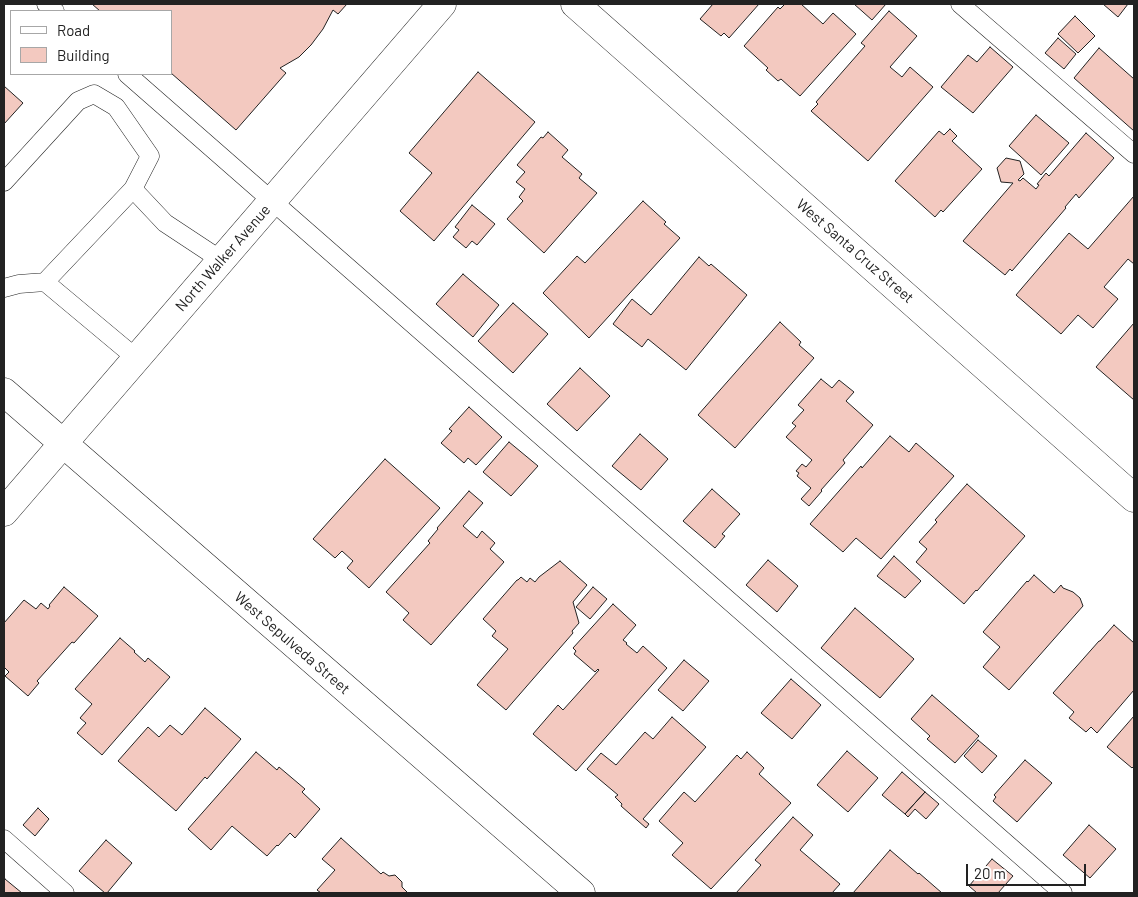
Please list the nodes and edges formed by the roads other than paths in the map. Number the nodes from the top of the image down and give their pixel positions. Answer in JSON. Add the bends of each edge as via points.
{"nodes":[{"id":1,"x":442,"y":4,"type":"edge"},
{"id":2,"x":576,"y":4,"type":"edge"},
{"id":3,"x":960,"y":4,"type":"edge"},
{"id":4,"x":128,"y":75,"type":"edge"},
{"id":5,"x":1134,"y":154,"type":"edge"},
{"id":6,"x":4,"y":182,"type":"edge"},
{"id":7,"x":133,"y":189,"type":"junction"},
{"id":8,"x":273,"y":200,"type":"junction"},
{"id":9,"x":221,"y":260,"type":"junction"},
{"id":10,"x":45,"y":282,"type":"junction"},
{"id":11,"x":4,"y":288,"type":"edge"},
{"id":12,"x":136,"y":358,"type":"junction"},
{"id":13,"x":4,"y":392,"type":"edge"},
{"id":14,"x":63,"y":443,"type":"junction"},
{"id":15,"x":1134,"y":498,"type":"edge"},
{"id":16,"x":4,"y":512,"type":"edge"},
{"id":17,"x":4,"y":839,"type":"edge"},
{"id":18,"x":65,"y":893,"type":"edge"},
{"id":19,"x":581,"y":893,"type":"edge"},
{"id":20,"x":1063,"y":893,"type":"edge"}],
"edges":[{"from":1,"to":8,"type":"street","name":"North Walker Avenue"},
{"from":2,"to":15,"type":"street","name":"West Santa Cruz Street"},
{"from":3,"to":5,"type":"lane"},
{"from":4,"to":8,"type":"lane"},
{"from":6,"to":7,"type":"lane","via":[[78,101],[94,94],[116,107],[150,156]]},
{"from":7,"to":9,"type":"lane","via":[[166,222]]},
{"from":7,"to":10,"type":"lane"},
{"from":8,"to":9,"type":"street","name":"North Walker Avenue"},
{"from":8,"to":20,"type":"lane"},
{"from":9,"to":12,"type":"street","name":"North Walker Avenue"},
{"from":10,"to":11,"type":"lane"},
{"from":10,"to":12,"type":"lane"},
{"from":12,"to":14,"type":"street","name":"North Walker Avenue"},
{"from":13,"to":14,"type":"street","name":"West Sepulveda Street"},
{"from":14,"to":16,"type":"street","name":"North Walker Avenue"},
{"from":14,"to":19,"type":"street","name":"West Sepulveda Street"},
{"from":17,"to":18,"type":"lane"}]}
